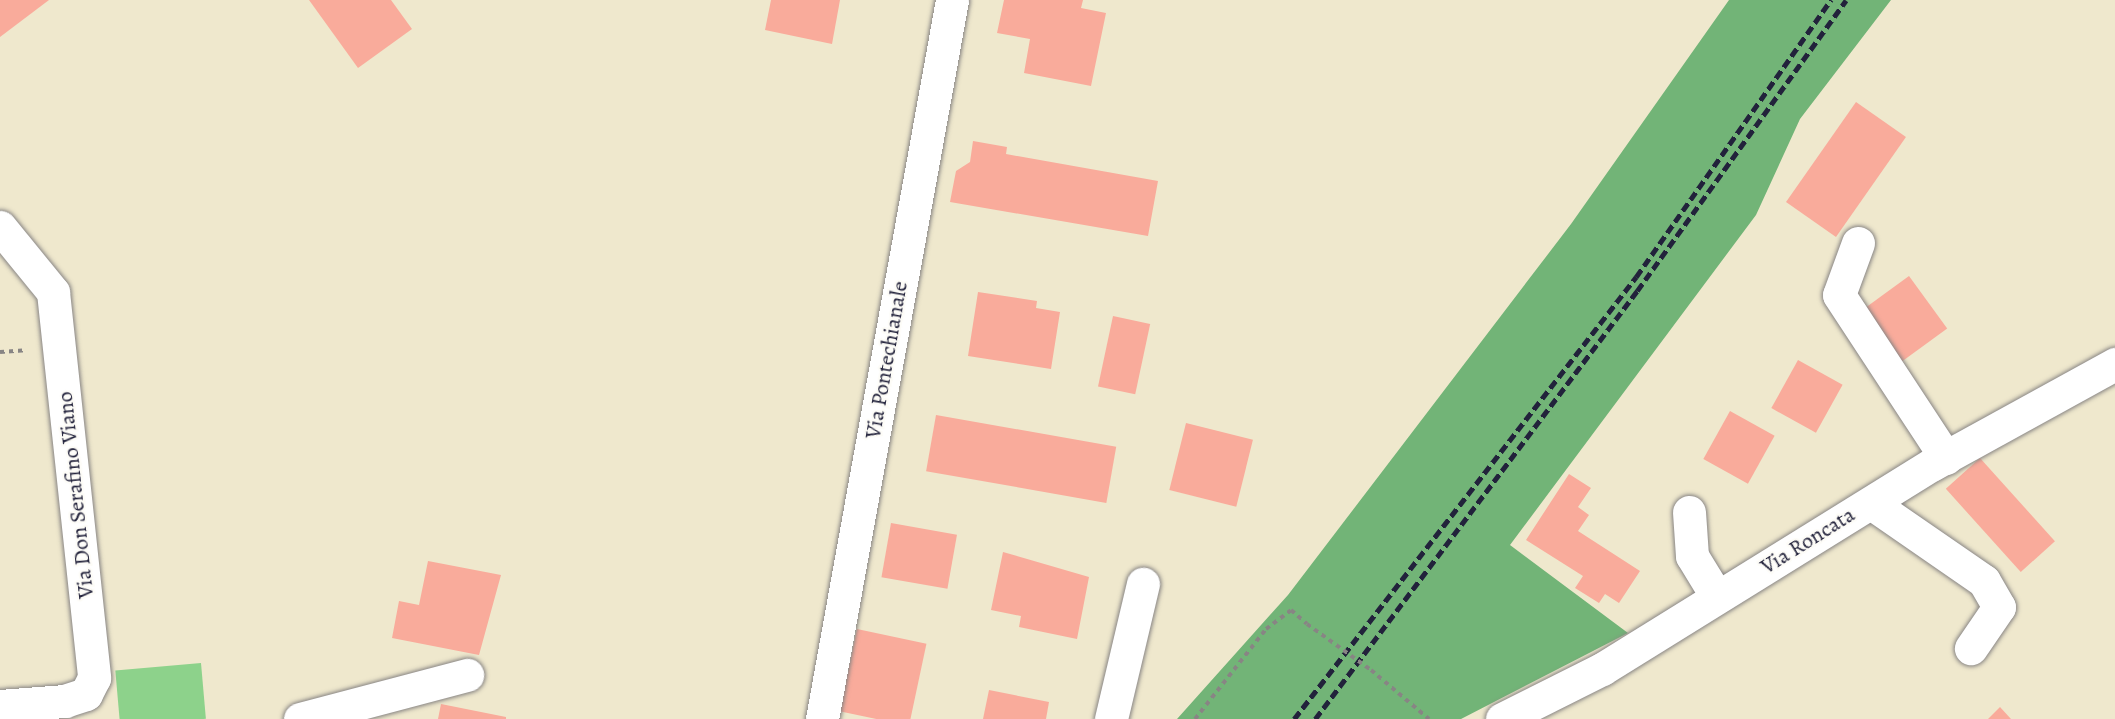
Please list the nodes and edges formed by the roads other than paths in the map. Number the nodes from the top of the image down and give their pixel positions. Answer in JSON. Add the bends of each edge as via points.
{"nodes":[{"id":1,"x":952,"y":0,"type":"edge"},
{"id":2,"x":0,"y":227,"type":"edge"},
{"id":3,"x":1858,"y":243,"type":"dead end"},
{"id":4,"x":2115,"y":364,"type":"edge"},
{"id":5,"x":1946,"y":458,"type":"junction"},
{"id":6,"x":1871,"y":503,"type":"junction"},
{"id":7,"x":1689,"y":512,"type":"dead end"},
{"id":8,"x":1143,"y":584,"type":"dead end"},
{"id":9,"x":1718,"y":597,"type":"junction"},
{"id":10,"x":1971,"y":648,"type":"dead end"},
{"id":11,"x":467,"y":675,"type":"dead end"},
{"id":12,"x":0,"y":706,"type":"edge"},
{"id":13,"x":1517,"y":716,"type":"edge"},
{"id":14,"x":300,"y":719,"type":"edge"},
{"id":15,"x":822,"y":719,"type":"edge"},
{"id":16,"x":1111,"y":719,"type":"edge"}],
"edges":[{"from":1,"to":15,"type":"street","name":"Via Pontechianale"},
{"from":2,"to":12,"type":"street","name":"Via Don Serafino Viano","via":[[53,292],[94,678],[86,694]]},
{"from":3,"to":5,"type":"street","via":[[1839,296]]},
{"from":4,"to":5,"type":"street","name":"Via Roncata"},
{"from":5,"to":6,"type":"street","name":"Via Roncata"},
{"from":6,"to":9,"type":"street","name":"Via Roncata"},
{"from":6,"to":10,"type":"street","via":[[1984,581],[1999,607]]},
{"from":7,"to":9,"type":"street","via":[[1692,556]]},
{"from":8,"to":16,"type":"street"},
{"from":9,"to":13,"type":"street","name":"Via Roncata"},
{"from":11,"to":14,"type":"street"}]}
